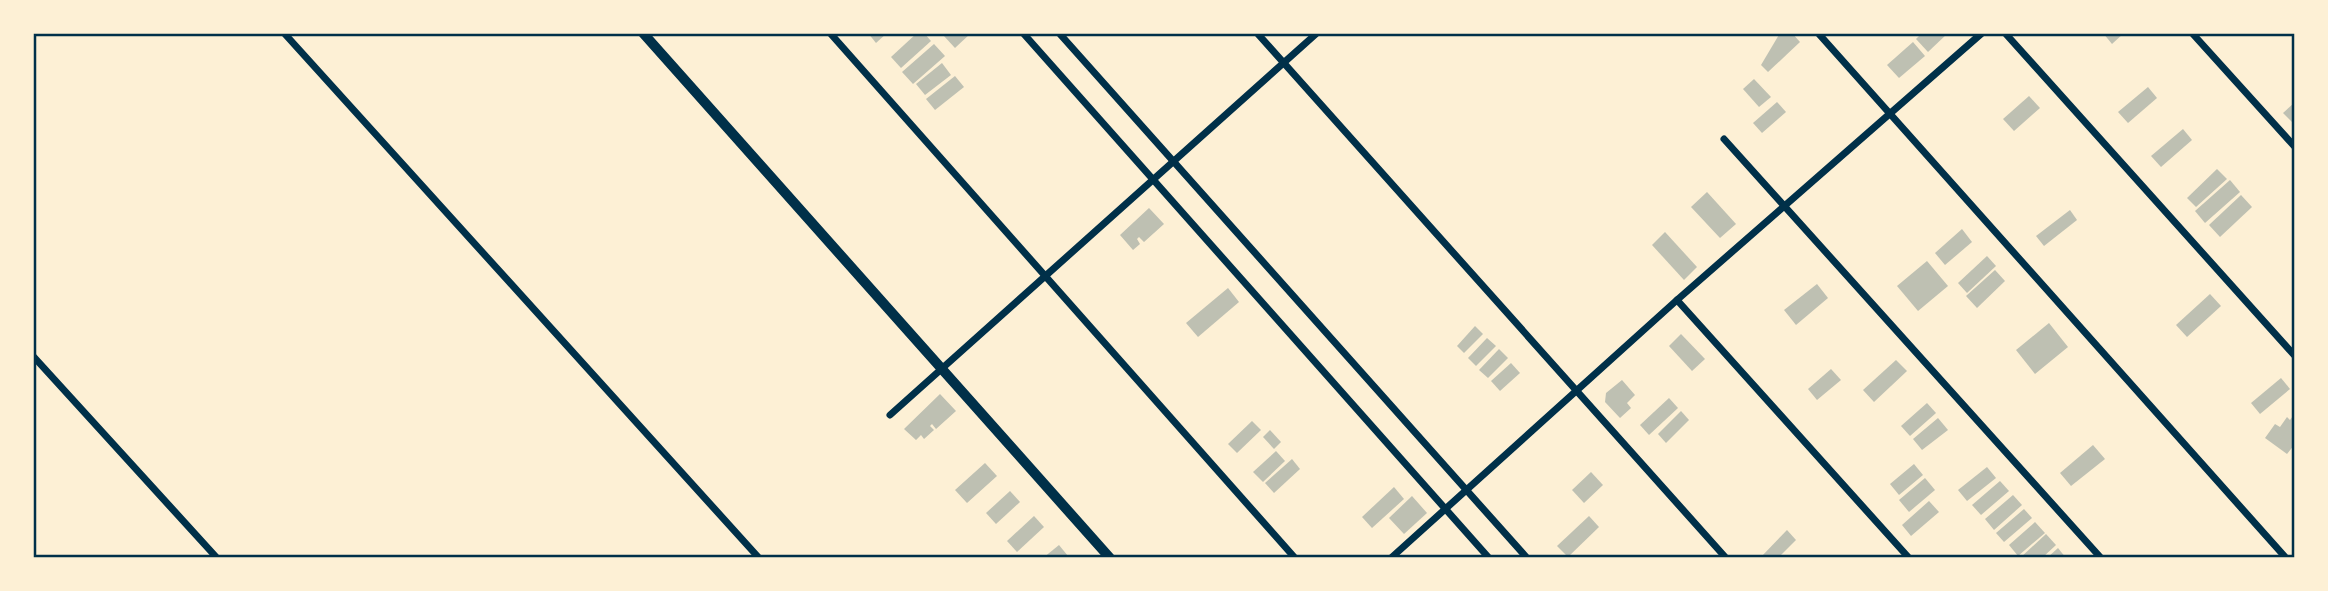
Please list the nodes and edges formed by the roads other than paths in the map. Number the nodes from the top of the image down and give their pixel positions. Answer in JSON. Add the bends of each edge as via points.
{"nodes":[{"id":1,"x":284,"y":33,"type":"edge"},
{"id":2,"x":643,"y":33,"type":"edge"},
{"id":3,"x":830,"y":33,"type":"edge"},
{"id":4,"x":1023,"y":33,"type":"edge"},
{"id":5,"x":1059,"y":33,"type":"edge"},
{"id":6,"x":1257,"y":33,"type":"edge"},
{"id":7,"x":1317,"y":33,"type":"edge"},
{"id":8,"x":1818,"y":33,"type":"edge"},
{"id":9,"x":1982,"y":33,"type":"edge"},
{"id":10,"x":2005,"y":33,"type":"edge"},
{"id":11,"x":2192,"y":33,"type":"edge"},
{"id":12,"x":1285,"y":64,"type":"junction"},
{"id":13,"x":1890,"y":113,"type":"junction"},
{"id":14,"x":1724,"y":139,"type":"dead end"},
{"id":15,"x":2295,"y":148,"type":"edge"},
{"id":16,"x":1174,"y":162,"type":"junction"},
{"id":17,"x":1155,"y":180,"type":"junction"},
{"id":18,"x":1785,"y":206,"type":"junction"},
{"id":19,"x":1046,"y":277,"type":"junction"},
{"id":20,"x":1677,"y":300,"type":"junction"},
{"id":21,"x":33,"y":356,"type":"edge"},
{"id":22,"x":2295,"y":356,"type":"edge"},
{"id":23,"x":942,"y":369,"type":"junction"},
{"id":24,"x":1577,"y":390,"type":"junction"},
{"id":25,"x":890,"y":415,"type":"dead end"},
{"id":26,"x":1467,"y":491,"type":"junction"},
{"id":27,"x":1445,"y":509,"type":"junction"},
{"id":28,"x":217,"y":558,"type":"edge"},
{"id":29,"x":760,"y":558,"type":"edge"},
{"id":30,"x":1110,"y":558,"type":"edge"},
{"id":31,"x":1295,"y":558,"type":"edge"},
{"id":32,"x":1391,"y":558,"type":"edge"},
{"id":33,"x":1489,"y":558,"type":"edge"},
{"id":34,"x":1527,"y":558,"type":"edge"},
{"id":35,"x":1726,"y":558,"type":"edge"},
{"id":36,"x":1909,"y":558,"type":"edge"},
{"id":37,"x":2101,"y":558,"type":"edge"},
{"id":38,"x":2287,"y":558,"type":"edge"}],
"edges":[{"from":1,"to":29,"type":"street"},
{"from":2,"to":23,"type":"street"},
{"from":3,"to":19,"type":"street"},
{"from":4,"to":17,"type":"street"},
{"from":5,"to":16,"type":"street"},
{"from":6,"to":12,"type":"street"},
{"from":7,"to":12,"type":"street"},
{"from":8,"to":13,"type":"street"},
{"from":9,"to":13,"type":"street"},
{"from":10,"to":22,"type":"street"},
{"from":11,"to":15,"type":"street"},
{"from":12,"to":16,"type":"street"},
{"from":12,"to":24,"type":"street"},
{"from":13,"to":18,"type":"street"},
{"from":13,"to":38,"type":"street"},
{"from":14,"to":18,"type":"street"},
{"from":16,"to":17,"type":"street"},
{"from":16,"to":26,"type":"street"},
{"from":17,"to":19,"type":"street"},
{"from":17,"to":27,"type":"street"},
{"from":18,"to":20,"type":"street"},
{"from":18,"to":37,"type":"street"},
{"from":19,"to":23,"type":"street"},
{"from":19,"to":31,"type":"street"},
{"from":20,"to":24,"type":"street"},
{"from":20,"to":36,"type":"street"},
{"from":21,"to":28,"type":"street"},
{"from":23,"to":25,"type":"street"},
{"from":23,"to":30,"type":"street"},
{"from":24,"to":26,"type":"street"},
{"from":24,"to":35,"type":"street"},
{"from":26,"to":27,"type":"street"},
{"from":26,"to":34,"type":"street"},
{"from":27,"to":32,"type":"street"},
{"from":27,"to":33,"type":"street"}]}
